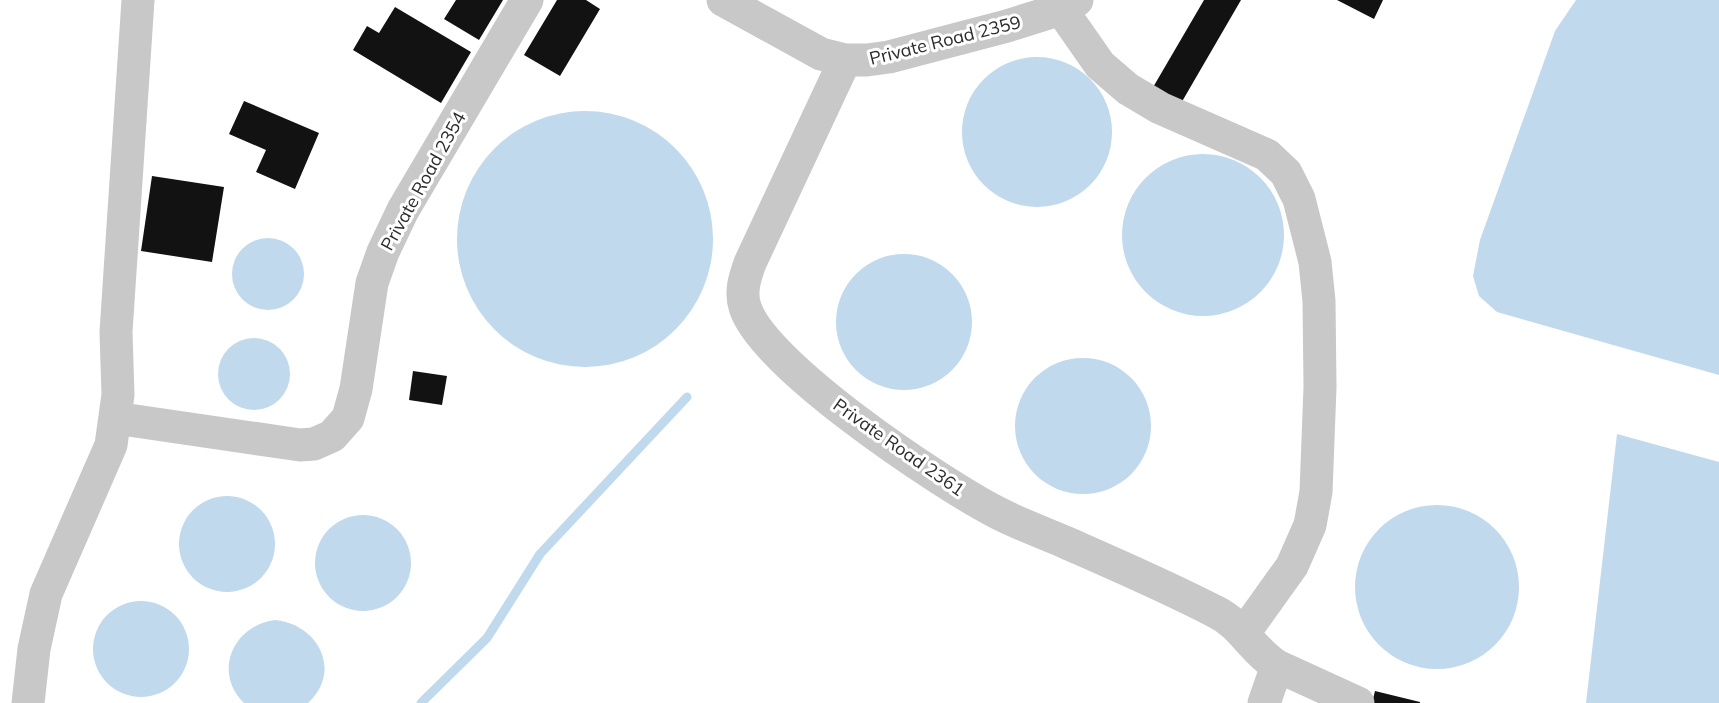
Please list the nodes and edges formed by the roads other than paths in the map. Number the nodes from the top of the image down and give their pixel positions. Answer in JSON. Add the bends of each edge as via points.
{"nodes":[{"id":1,"x":138,"y":0,"type":"edge"},
{"id":2,"x":527,"y":0,"type":"edge"},
{"id":3,"x":723,"y":0,"type":"edge"},
{"id":4,"x":1069,"y":5,"type":"edge"},
{"id":5,"x":845,"y":60,"type":"junction"},
{"id":6,"x":115,"y":418,"type":"junction"},
{"id":7,"x":1244,"y":633,"type":"junction"},
{"id":8,"x":1276,"y":666,"type":"junction"},
{"id":9,"x":28,"y":703,"type":"edge"},
{"id":10,"x":1264,"y":703,"type":"edge"},
{"id":11,"x":1358,"y":703,"type":"edge"}],
"edges":[{"from":1,"to":6,"type":"lane","via":[[116,321]]},
{"from":2,"to":6,"type":"lane","name":"Private Road 2354","via":[[403,210],[383,252],[372,283],[353,405],[340,429],[322,441],[300,445]]},
{"from":3,"to":5,"type":"lane","via":[[806,48]]},
{"from":4,"to":5,"type":"lane","name":"Private Road 2359","via":[[889,57]]},
{"from":4,"to":7,"type":"lane","via":[[1093,57],[1128,89],[1160,108],[1267,155],[1286,173],[1299,200],[1315,262],[1319,301],[1316,492],[1310,525],[1292,566]]},
{"from":5,"to":7,"type":"lane","name":"Private Road 2361","via":[[746,274],[744,306],[758,331],[803,377],[951,486],[998,513],[1218,612]]},
{"from":6,"to":9,"type":"lane","via":[[111,445],[45,594]]},
{"from":7,"to":8,"type":"lane","name":"Private Road 2361","via":[[1258,652]]},
{"from":8,"to":10,"type":"lane"},
{"from":8,"to":11,"type":"lane","name":"Private Road 2361"}]}
